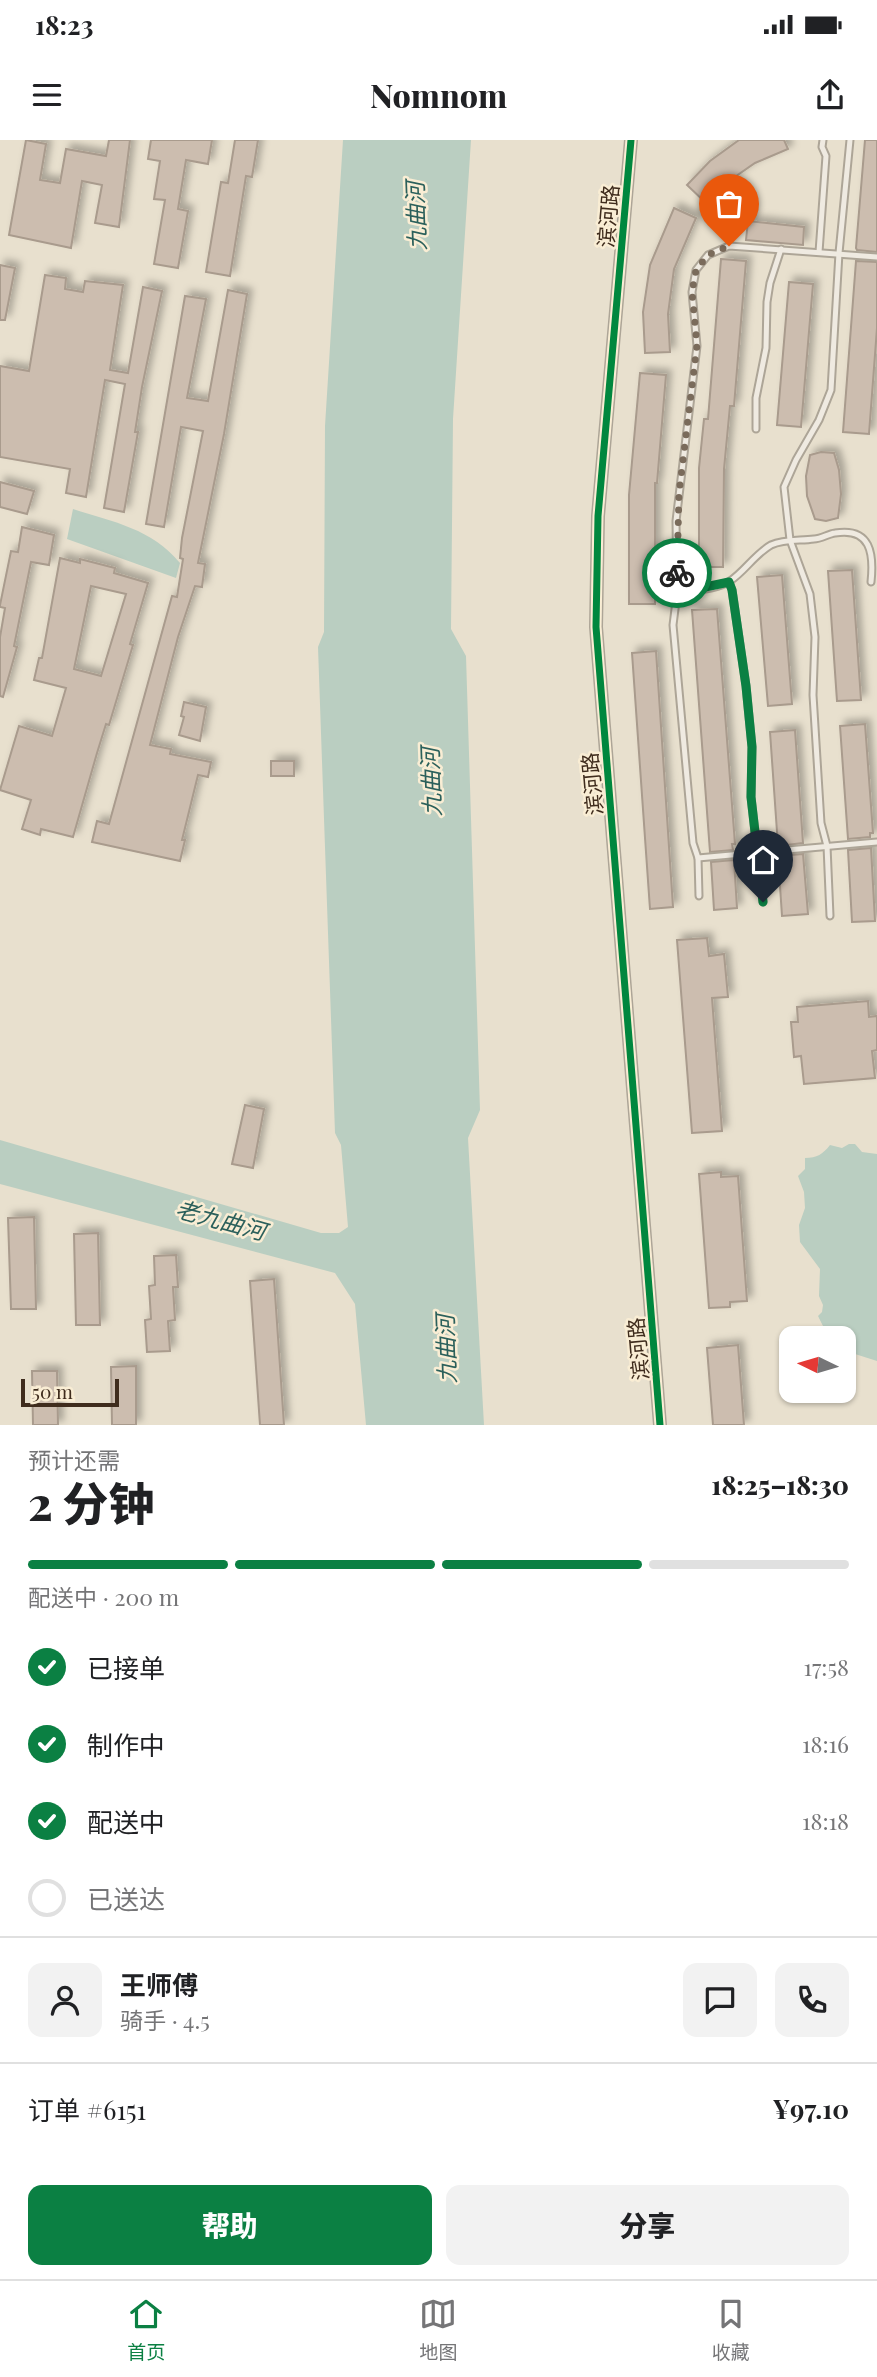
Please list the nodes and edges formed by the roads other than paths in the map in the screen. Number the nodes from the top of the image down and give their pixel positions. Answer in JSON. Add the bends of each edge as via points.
{"nodes":[{"id":1,"x":631,"y":140,"type":"edge"},
{"id":2,"x":823,"y":140,"type":"edge"},
{"id":3,"x":850,"y":140,"type":"edge"},
{"id":4,"x":781,"y":249,"type":"junction"},
{"id":5,"x":819,"y":252,"type":"junction"},
{"id":6,"x":839,"y":253,"type":"junction"},
{"id":7,"x":877,"y":257,"type":"edge"},
{"id":8,"x":756,"y":429,"type":"dead end"},
{"id":9,"x":790,"y":540,"type":"junction"},
{"id":10,"x":729,"y":582,"type":"junction"},
{"id":11,"x":870,"y":582,"type":"dead end"},
{"id":12,"x":677,"y":593,"type":"junction"},
{"id":13,"x":877,"y":842,"type":"edge"},
{"id":14,"x":827,"y":846,"type":"junction"},
{"id":15,"x":757,"y":852,"type":"junction"},
{"id":16,"x":698,"y":858,"type":"junction"},
{"id":17,"x":699,"y":895,"type":"dead end"},
{"id":18,"x":763,"y":902,"type":"dead end"},
{"id":19,"x":830,"y":916,"type":"dead end"},
{"id":20,"x":660,"y":1425,"type":"edge"}],
"edges":[{"from":1,"to":20,"type":"street","name":"滨河路","via":[[598,516],[596,627]]},
{"from":2,"to":5,"type":"lane","via":[[826,156]]},
{"from":3,"to":6,"type":"lane"},
{"from":4,"to":5,"type":"lane"},
{"from":4,"to":8,"type":"lane","via":[[767,302]]},
{"from":4,"to":12,"type":"lane","via":[[729,246],[708,255],[696,270],[692,292],[697,345],[678,507]]},
{"from":5,"to":6,"type":"lane"},
{"from":6,"to":7,"type":"lane"},
{"from":6,"to":9,"type":"lane","via":[[831,390],[785,487]]},
{"from":9,"to":10,"type":"lane","via":[[771,545]]},
{"from":9,"to":11,"type":"lane","via":[[848,532],[861,536],[870,547]]},
{"from":9,"to":14,"type":"lane","via":[[810,594],[821,822]]},
{"from":10,"to":12,"type":"lane"},
{"from":10,"to":15,"type":"lane","via":[[746,686]]},
{"from":12,"to":16,"type":"lane","via":[[673,625]]},
{"from":13,"to":14,"type":"lane"},
{"from":14,"to":15,"type":"lane"},
{"from":14,"to":19,"type":"lane"},
{"from":15,"to":16,"type":"lane"},
{"from":15,"to":18,"type":"lane"},
{"from":16,"to":17,"type":"lane"}]}
